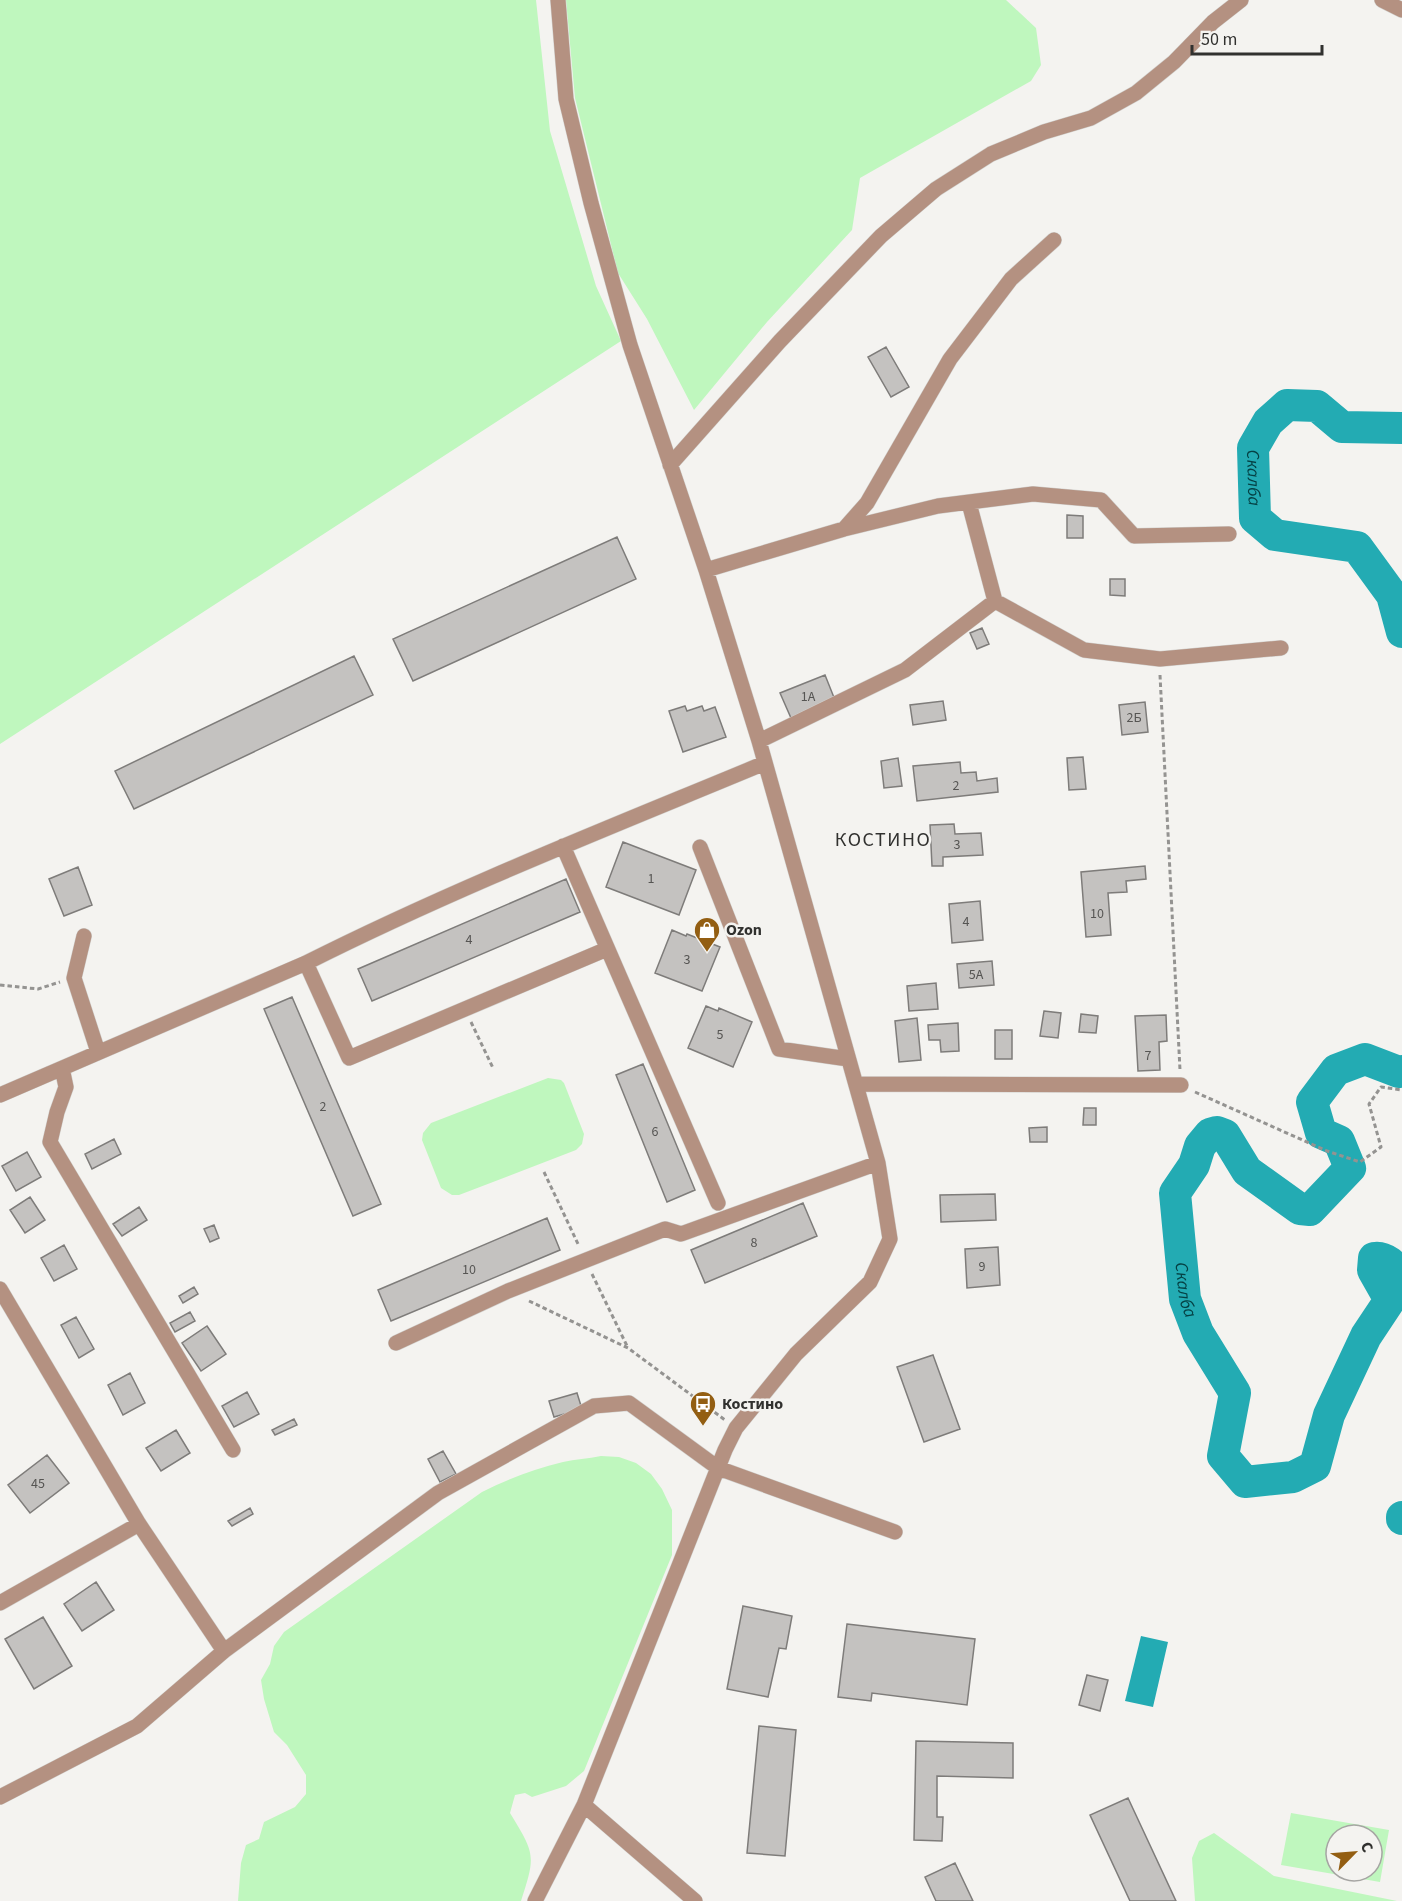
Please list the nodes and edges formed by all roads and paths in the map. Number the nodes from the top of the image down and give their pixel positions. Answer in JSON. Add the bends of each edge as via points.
{"nodes":[{"id":1,"x":558,"y":0,"type":"edge"},
{"id":2,"x":1241,"y":0,"type":"edge"},
{"id":3,"x":1382,"y":0,"type":"edge"},
{"id":4,"x":1402,"y":10,"type":"edge"},
{"id":5,"x":1054,"y":240,"type":"dead end"},
{"id":6,"x":670,"y":465,"type":"junction"},
{"id":7,"x":969,"y":503,"type":"junction"},
{"id":8,"x":844,"y":529,"type":"junction"},
{"id":9,"x":1229,"y":534,"type":"dead end"},
{"id":10,"x":706,"y":570,"type":"junction"},
{"id":11,"x":995,"y":602,"type":"junction"},
{"id":12,"x":1281,"y":648,"type":"dead end"},
{"id":13,"x":1160,"y":658,"type":"junction"},
{"id":14,"x":759,"y":741,"type":"junction"},
{"id":15,"x":765,"y":763,"type":"junction"},
{"id":16,"x":563,"y":846,"type":"junction"},
{"id":17,"x":700,"y":847,"type":"dead end"},
{"id":18,"x":84,"y":936,"type":"dead end"},
{"id":19,"x":607,"y":949,"type":"junction"},
{"id":20,"x":306,"y":963,"type":"junction"},
{"id":21,"x":74,"y":978,"type":"junction"},
{"id":22,"x":0,"y":985,"type":"edge"},
{"id":23,"x":465,"y":1009,"type":"junction"},
{"id":24,"x":98,"y":1052,"type":"junction"},
{"id":25,"x":848,"y":1059,"type":"junction"},
{"id":26,"x":62,"y":1068,"type":"junction"},
{"id":27,"x":493,"y":1068,"type":"dead end"},
{"id":28,"x":856,"y":1084,"type":"junction"},
{"id":29,"x":1181,"y":1085,"type":"junction"},
{"id":30,"x":1402,"y":1090,"type":"edge"},
{"id":31,"x":0,"y":1095,"type":"edge"},
{"id":32,"x":878,"y":1163,"type":"junction"},
{"id":33,"x":718,"y":1203,"type":"dead end"},
{"id":34,"x":0,"y":1289,"type":"edge"},
{"id":35,"x":508,"y":1291,"type":"junction"},
{"id":36,"x":396,"y":1343,"type":"dead end"},
{"id":37,"x":736,"y":1428,"type":"junction"},
{"id":38,"x":233,"y":1449,"type":"dead end"},
{"id":39,"x":718,"y":1468,"type":"junction"},
{"id":40,"x":139,"y":1524,"type":"junction"},
{"id":41,"x":896,"y":1532,"type":"dead end"},
{"id":42,"x":0,"y":1602,"type":"edge"},
{"id":43,"x":224,"y":1651,"type":"junction"},
{"id":44,"x":0,"y":1797,"type":"edge"},
{"id":45,"x":584,"y":1805,"type":"junction"},
{"id":46,"x":535,"y":1901,"type":"edge"},
{"id":47,"x":695,"y":1901,"type":"edge"}],
"edges":[{"from":1,"to":6,"type":"street","via":[[566,99],[588,191],[630,345]]},
{"from":2,"to":6,"type":"street","via":[[1136,93],[1091,118],[991,154],[936,189],[873,244]]},
{"from":3,"to":4,"type":"street"},
{"from":5,"to":8,"type":"street","via":[[1011,279],[950,359],[867,504]]},
{"from":6,"to":10,"type":"street"},
{"from":7,"to":8,"type":"street","via":[[938,506]]},
{"from":7,"to":9,"type":"street","via":[[1033,494],[1101,500],[1134,536]]},
{"from":7,"to":11,"type":"street"},
{"from":8,"to":10,"type":"street"},
{"from":10,"to":14,"type":"street"},
{"from":11,"to":13,"type":"street","via":[[1084,650]]},
{"from":11,"to":14,"type":"street","via":[[905,670]]},
{"from":12,"to":13,"type":"street"},
{"from":13,"to":29,"type":"path"},
{"from":14,"to":15,"type":"street"},
{"from":15,"to":16,"type":"street"},
{"from":15,"to":25,"type":"street"},
{"from":16,"to":19,"type":"street"},
{"from":16,"to":20,"type":"street"},
{"from":17,"to":25,"type":"street","via":[[779,1049]]},
{"from":18,"to":21,"type":"street"},
{"from":19,"to":23,"type":"street"},
{"from":19,"to":33,"type":"street"},
{"from":20,"to":23,"type":"street","via":[[349,1058]]},
{"from":20,"to":24,"type":"street"},
{"from":21,"to":22,"type":"path","via":[[38,989]]},
{"from":21,"to":24,"type":"street"},
{"from":23,"to":27,"type":"path"},
{"from":24,"to":26,"type":"street"},
{"from":25,"to":28,"type":"street"},
{"from":26,"to":31,"type":"street"},
{"from":26,"to":38,"type":"street","via":[[66,1087],[50,1142]]},
{"from":28,"to":29,"type":"street"},
{"from":28,"to":32,"type":"street"},
{"from":29,"to":30,"type":"path","via":[[1360,1162],[1381,1147],[1369,1104],[1381,1087]]},
{"from":32,"to":35,"type":"street","via":[[681,1234],[665,1229]]},
{"from":32,"to":37,"type":"street","via":[[890,1239],[870,1282],[796,1354]]},
{"from":34,"to":40,"type":"street"},
{"from":35,"to":36,"type":"street"},
{"from":35,"to":37,"type":"path","via":[[628,1348]]},
{"from":37,"to":39,"type":"street"},
{"from":39,"to":41,"type":"street"},
{"from":39,"to":43,"type":"street","via":[[629,1403],[594,1406],[438,1493]]},
{"from":39,"to":45,"type":"street"},
{"from":40,"to":42,"type":"street"},
{"from":40,"to":43,"type":"street"},
{"from":43,"to":44,"type":"street","via":[[137,1726]]},
{"from":45,"to":46,"type":"street"},
{"from":45,"to":47,"type":"street"}]}
